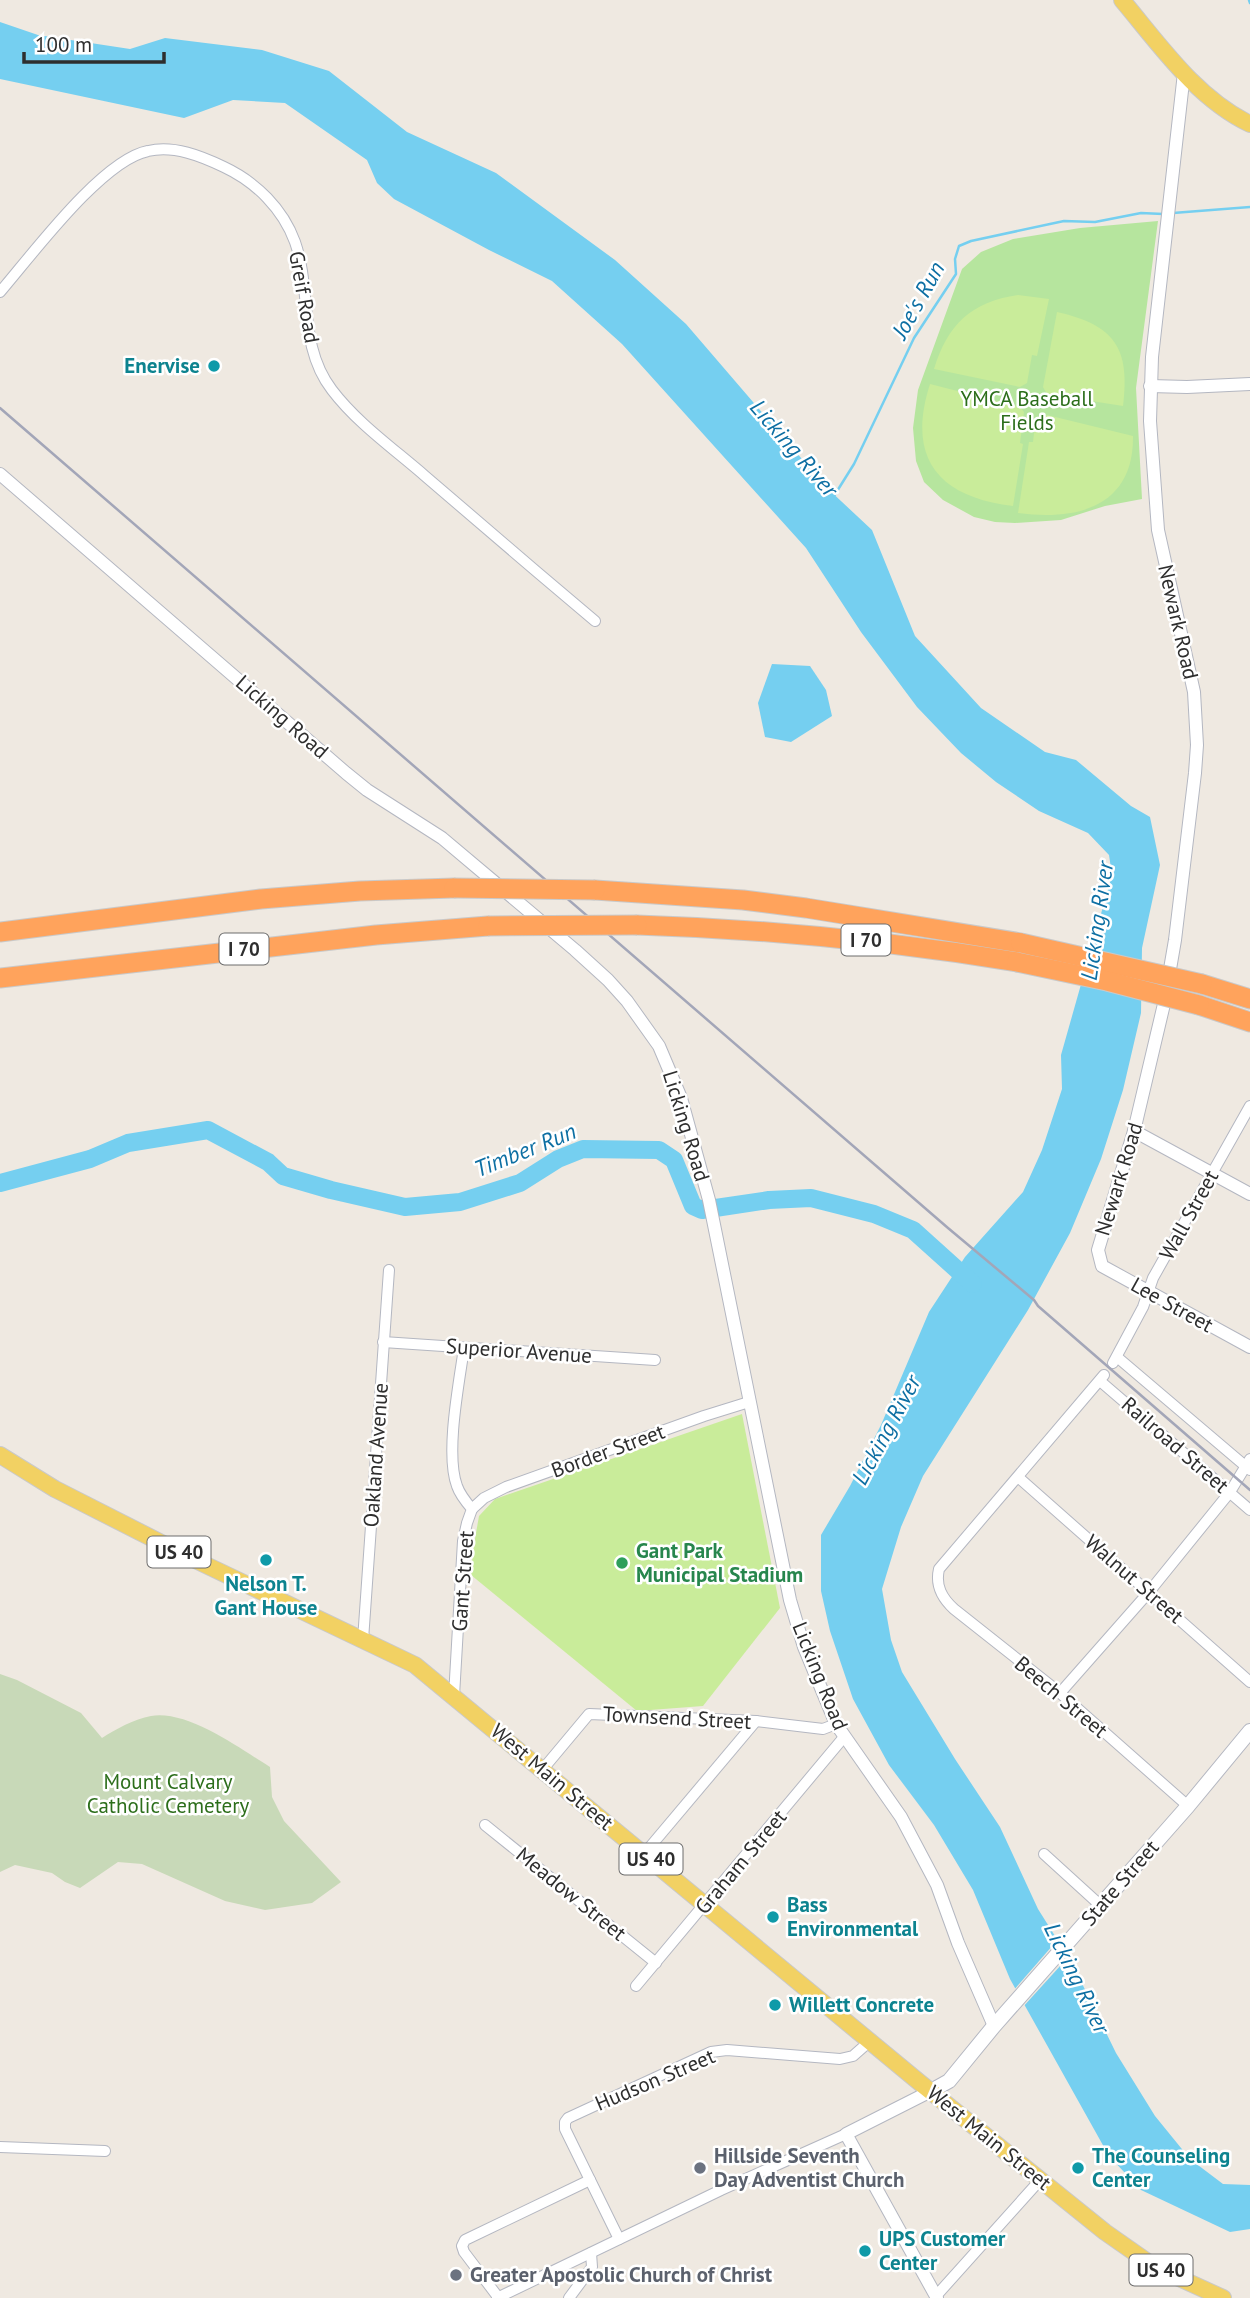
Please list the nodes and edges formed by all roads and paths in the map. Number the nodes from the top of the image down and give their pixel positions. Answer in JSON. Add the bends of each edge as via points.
{"nodes":[{"id":1,"x":1122,"y":0,"type":"edge"},
{"id":2,"x":1184,"y":73,"type":"junction"},
{"id":3,"x":1250,"y":124,"type":"edge"},
{"id":4,"x":0,"y":292,"type":"edge"},
{"id":5,"x":1250,"y":384,"type":"edge"},
{"id":6,"x":1150,"y":386,"type":"junction"},
{"id":7,"x":0,"y":474,"type":"edge"},
{"id":8,"x":594,"y":621,"type":"dead end"},
{"id":9,"x":0,"y":932,"type":"edge"},
{"id":10,"x":1019,"y":952,"type":"junction"},
{"id":11,"x":0,"y":978,"type":"edge"},
{"id":12,"x":1250,"y":999,"type":"edge"},
{"id":13,"x":1250,"y":1022,"type":"edge"},
{"id":14,"x":1250,"y":1106,"type":"edge"},
{"id":15,"x":1134,"y":1131,"type":"junction"},
{"id":16,"x":1212,"y":1174,"type":"junction"},
{"id":17,"x":1250,"y":1194,"type":"edge"},
{"id":18,"x":1099,"y":1258,"type":"joint"},
{"id":19,"x":389,"y":1270,"type":"dead end"},
{"id":20,"x":1148,"y":1293,"type":"junction"},
{"id":21,"x":383,"y":1342,"type":"junction"},
{"id":22,"x":1250,"y":1347,"type":"edge"},
{"id":23,"x":464,"y":1348,"type":"junction"},
{"id":24,"x":655,"y":1360,"type":"dead end"},
{"id":25,"x":1115,"y":1360,"type":"joint"},
{"id":26,"x":749,"y":1402,"type":"junction"},
{"id":27,"x":0,"y":1455,"type":"edge"},
{"id":28,"x":1249,"y":1465,"type":"edge"},
{"id":29,"x":1018,"y":1477,"type":"junction"},
{"id":30,"x":1230,"y":1492,"type":"junction"},
{"id":31,"x":472,"y":1509,"type":"junction"},
{"id":32,"x":1250,"y":1510,"type":"edge"},
{"id":33,"x":1149,"y":1592,"type":"junction"},
{"id":34,"x":363,"y":1640,"type":"junction"},
{"id":35,"x":1250,"y":1682,"type":"edge"},
{"id":36,"x":1060,"y":1693,"type":"junction"},
{"id":37,"x":454,"y":1696,"type":"junction"},
{"id":38,"x":756,"y":1721,"type":"junction"},
{"id":39,"x":836,"y":1724,"type":"junction"},
{"id":40,"x":1250,"y":1731,"type":"edge"},
{"id":41,"x":844,"y":1737,"type":"junction"},
{"id":42,"x":543,"y":1769,"type":"junction"},
{"id":43,"x":1188,"y":1806,"type":"junction"},
{"id":44,"x":485,"y":1825,"type":"dead end"},
{"id":45,"x":644,"y":1854,"type":"junction"},
{"id":46,"x":1044,"y":1854,"type":"dead end"},
{"id":47,"x":705,"y":1905,"type":"junction"},
{"id":48,"x":1100,"y":1905,"type":"junction"},
{"id":49,"x":656,"y":1963,"type":"junction"},
{"id":50,"x":636,"y":1986,"type":"dead end"},
{"id":51,"x":998,"y":2022,"type":"junction"},
{"id":52,"x":870,"y":2041,"type":"junction"},
{"id":53,"x":930,"y":2091,"type":"junction"},
{"id":54,"x":846,"y":2134,"type":"junction"},
{"id":55,"x":0,"y":2147,"type":"edge"},
{"id":56,"x":105,"y":2151,"type":"dead end"},
{"id":57,"x":1041,"y":2179,"type":"junction"},
{"id":58,"x":590,"y":2180,"type":"junction"},
{"id":59,"x":619,"y":2239,"type":"junction"},
{"id":60,"x":591,"y":2253,"type":"junction"},
{"id":61,"x":937,"y":2297,"type":"edge"},
{"id":62,"x":498,"y":2298,"type":"edge"},
{"id":63,"x":569,"y":2298,"type":"edge"},
{"id":64,"x":1223,"y":2298,"type":"edge"}],
"edges":[{"from":1,"to":2,"type":"main road"},
{"from":2,"to":3,"type":"main road"},
{"from":2,"to":6,"type":"street","name":"Newark Road"},
{"from":4,"to":8,"type":"street","name":"Greif Road","via":[[76,204],[121,161],[147,151],[167,150],[202,157],[229,169],[271,201],[295,241],[310,343],[330,388],[346,407]]},
{"from":5,"to":6,"type":"street"},
{"from":6,"to":15,"type":"street","name":"Newark Road","via":[[1158,530],[1190,672],[1197,745],[1175,940]]},
{"from":7,"to":26,"type":"street","name":"Licking Road","via":[[346,773],[469,859],[608,980],[638,1015],[659,1046],[681,1098],[709,1200]]},
{"from":9,"to":10,"type":"highway","number":"I 70","bridge":true,"via":[[360,891],[595,890],[794,906]]},
{"from":10,"to":11,"type":"highway","number":"I 70","bridge":true,"via":[[803,933],[637,925],[488,926]]},
{"from":10,"to":12,"type":"highway","number":"I 70","bridge":true,"via":[[1202,984]]},
{"from":10,"to":13,"type":"highway","number":"I 70","bridge":true},
{"from":14,"to":16,"type":"street","name":"Wall Street"},
{"from":15,"to":16,"type":"street"},
{"from":15,"to":18,"type":"street","name":"Newark Road","via":[[1100,1239]]},
{"from":16,"to":17,"type":"street"},
{"from":16,"to":20,"type":"street","name":"Wall Street"},
{"from":18,"to":20,"type":"street","name":"Lee Street","via":[[1102,1266]]},
{"from":19,"to":21,"type":"street","name":"Oakland Avenue"},
{"from":20,"to":22,"type":"street","name":"Lee Street"},
{"from":20,"to":25,"type":"street","name":"Wall Street"},
{"from":21,"to":23,"type":"street","name":"Superior Avenue"},
{"from":21,"to":34,"type":"street","name":"Oakland Avenue"},
{"from":23,"to":24,"type":"street","name":"Superior Avenue"},
{"from":23,"to":31,"type":"street","name":"Gant Street","via":[[452,1459],[457,1487]]},
{"from":25,"to":28,"type":"street","name":"Railroad Street"},
{"from":26,"to":31,"type":"street","name":"Border Street","via":[[506,1487]]},
{"from":26,"to":39,"type":"street","name":"Licking Road","via":[[790,1600]]},
{"from":27,"to":34,"type":"main road","name":"West Main Street","number":"US 40","via":[[55,1489]]},
{"from":28,"to":30,"type":"street"},
{"from":29,"to":30,"type":"street","name":"Railroad Street","via":[[1102,1378]]},
{"from":29,"to":33,"type":"street","name":"Walnut Street"},
{"from":29,"to":36,"type":"street","name":"Beech Street","via":[[939,1569],[938,1586],[954,1609]]},
{"from":30,"to":32,"type":"street","name":"Railroad Street"},
{"from":30,"to":33,"type":"street"},
{"from":31,"to":37,"type":"street","name":"Gant Street","via":[[463,1541]]},
{"from":33,"to":35,"type":"street","name":"Walnut Street"},
{"from":33,"to":36,"type":"street"},
{"from":34,"to":37,"type":"main road","name":"West Main Street","number":"US 40","via":[[415,1665]]},
{"from":36,"to":43,"type":"street","name":"Beech Street"},
{"from":37,"to":42,"type":"main road","name":"West Main Street","number":"US 40"},
{"from":38,"to":39,"type":"street","name":"Townsend Street","via":[[823,1729]]},
{"from":38,"to":42,"type":"street","name":"Townsend Street","via":[[589,1714]]},
{"from":38,"to":45,"type":"street"},
{"from":39,"to":41,"type":"street","name":"Licking Road"},
{"from":40,"to":43,"type":"main road","name":"State Street"},
{"from":41,"to":47,"type":"street","name":"Graham Street"},
{"from":41,"to":51,"type":"street","name":"Licking Road","via":[[901,1817]]},
{"from":42,"to":45,"type":"main road","name":"West Main Street","number":"US 40"},
{"from":43,"to":48,"type":"main road","name":"State Street"},
{"from":44,"to":49,"type":"street","name":"Meadow Street"},
{"from":45,"to":47,"type":"main road","name":"West Main Street","number":"US 40"},
{"from":46,"to":48,"type":"street"},
{"from":47,"to":49,"type":"street","name":"Graham Street"},
{"from":47,"to":52,"type":"main road","name":"West Main Street","number":"US 40"},
{"from":48,"to":51,"type":"main road","name":"State Street"},
{"from":49,"to":50,"type":"street","name":"Graham Street"},
{"from":51,"to":53,"type":"main road","name":"State Street","via":[[949,2081]]},
{"from":52,"to":53,"type":"main road","name":"West Main Street","number":"US 40"},
{"from":52,"to":58,"type":"street","name":"Hudson Street","via":[[853,2056],[840,2059],[711,2052],[568,2118],[565,2129]]},
{"from":53,"to":54,"type":"street"},
{"from":53,"to":57,"type":"main road","name":"West Main Street","number":"US 40"},
{"from":54,"to":59,"type":"street"},
{"from":54,"to":61,"type":"street"},
{"from":55,"to":56,"type":"street"},
{"from":57,"to":61,"type":"street"},
{"from":57,"to":64,"type":"main road","name":"West Main Street","number":"US 40","via":[[1155,2267]]},
{"from":58,"to":59,"type":"street"},
{"from":58,"to":62,"type":"street","via":[[465,2240],[464,2252]]},
{"from":59,"to":60,"type":"street"},
{"from":60,"to":62,"type":"street"},
{"from":60,"to":63,"type":"street","via":[[593,2267]]}]}
